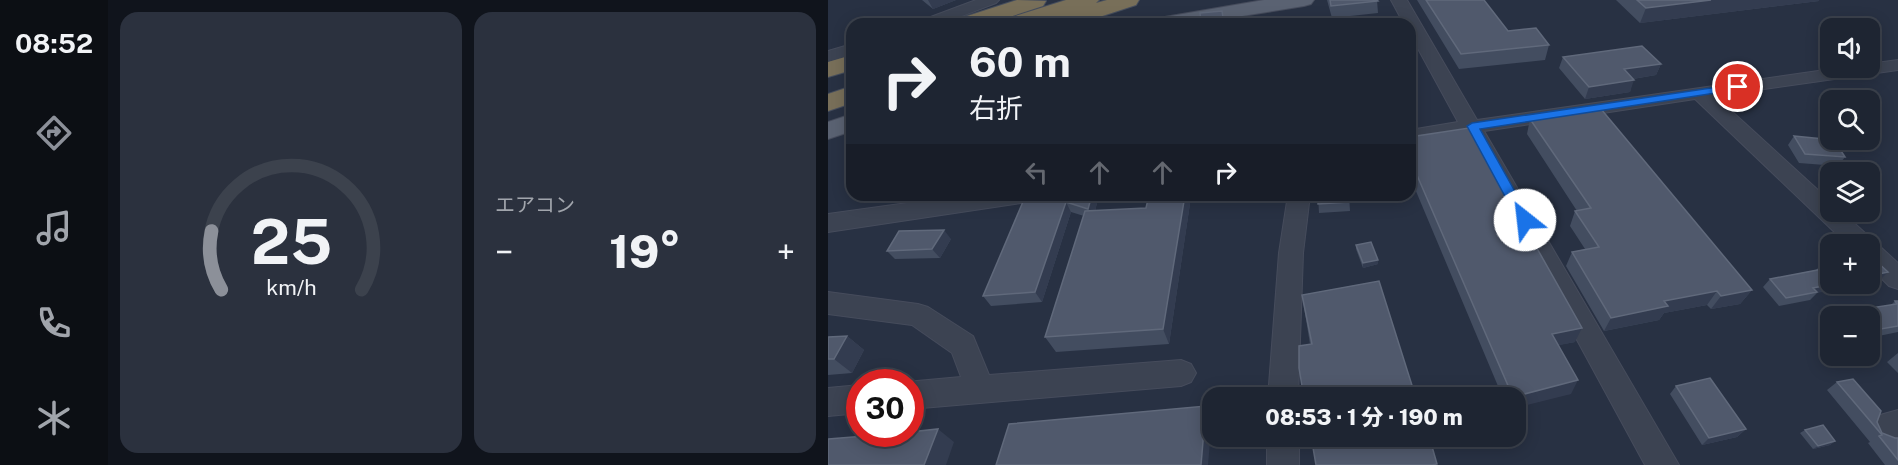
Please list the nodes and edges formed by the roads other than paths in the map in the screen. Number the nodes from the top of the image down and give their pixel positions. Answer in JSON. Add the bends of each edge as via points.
{"nodes":[{"id":1,"x":991,"y":0,"type":"edge"},
{"id":2,"x":1007,"y":0,"type":"edge"},
{"id":3,"x":1040,"y":0,"type":"edge"},
{"id":4,"x":1088,"y":0,"type":"edge"},
{"id":5,"x":1128,"y":0,"type":"edge"},
{"id":6,"x":1304,"y":0,"type":"edge"},
{"id":7,"x":1400,"y":0,"type":"edge"},
{"id":8,"x":942,"y":18,"type":"edge"},
{"id":9,"x":961,"y":18,"type":"edge"},
{"id":10,"x":984,"y":18,"type":"edge"},
{"id":11,"x":1032,"y":18,"type":"edge"},
{"id":12,"x":1074,"y":18,"type":"edge"},
{"id":13,"x":1205,"y":18,"type":"edge"},
{"id":14,"x":1410,"y":18,"type":"edge"},
{"id":15,"x":1416,"y":28,"type":"edge"},
{"id":16,"x":846,"y":51,"type":"edge"},
{"id":17,"x":828,"y":57,"type":"edge"},
{"id":18,"x":846,"y":64,"type":"edge"},
{"id":19,"x":1898,"y":65,"type":"edge"},
{"id":20,"x":828,"y":70,"type":"edge"},
{"id":21,"x":846,"y":78,"type":"edge"},
{"id":22,"x":828,"y":84,"type":"edge"},
{"id":23,"x":1700,"y":93,"type":"junction"},
{"id":24,"x":846,"y":96,"type":"edge"},
{"id":25,"x":828,"y":103,"type":"edge"},
{"id":26,"x":846,"y":124,"type":"edge"},
{"id":27,"x":1472,"y":126,"type":"junction"},
{"id":28,"x":828,"y":131,"type":"edge"},
{"id":29,"x":1416,"y":135,"type":"edge"},
{"id":30,"x":980,"y":201,"type":"edge"},
{"id":31,"x":1298,"y":201,"type":"edge"},
{"id":32,"x":828,"y":223,"type":"edge"},
{"id":33,"x":1851,"y":234,"type":"edge"},
{"id":34,"x":1880,"y":262,"type":"edge"},
{"id":35,"x":1898,"y":279,"type":"edge"},
{"id":36,"x":828,"y":303,"type":"edge"},
{"id":37,"x":1181,"y":373,"type":"dead end"},
{"id":38,"x":1284,"y":387,"type":"edge"},
{"id":39,"x":980,"y":389,"type":"junction"},
{"id":40,"x":924,"y":394,"type":"edge"},
{"id":41,"x":846,"y":400,"type":"edge"},
{"id":42,"x":828,"y":402,"type":"edge"},
{"id":43,"x":1283,"y":447,"type":"edge"},
{"id":44,"x":1282,"y":465,"type":"edge"},
{"id":45,"x":1663,"y":465,"type":"edge"}],
"edges":[{"from":1,"to":8,"type":"street"},
{"from":2,"to":9,"type":"highway"},
{"from":3,"to":10,"type":"highway"},
{"from":4,"to":11,"type":"highway"},
{"from":5,"to":12,"type":"highway"},
{"from":6,"to":13,"type":"main road"},
{"from":7,"to":14,"type":"street"},
{"from":15,"to":27,"type":"street"},
{"from":16,"to":17,"type":"street"},
{"from":18,"to":20,"type":"highway"},
{"from":19,"to":23,"type":"street"},
{"from":21,"to":22,"type":"highway"},
{"from":23,"to":27,"type":"street"},
{"from":23,"to":33,"type":"street"},
{"from":24,"to":25,"type":"highway"},
{"from":26,"to":28,"type":"main road"},
{"from":27,"to":29,"type":"street"},
{"from":27,"to":45,"type":"street"},
{"from":30,"to":32,"type":"street"},
{"from":31,"to":38,"type":"street","via":[[1291,253]]},
{"from":34,"to":35,"type":"street"},
{"from":36,"to":39,"type":"street","via":[[918,315],[963,345]]},
{"from":37,"to":39,"type":"street"},
{"from":39,"to":40,"type":"street"},
{"from":41,"to":42,"type":"street"},
{"from":43,"to":44,"type":"street"}]}
